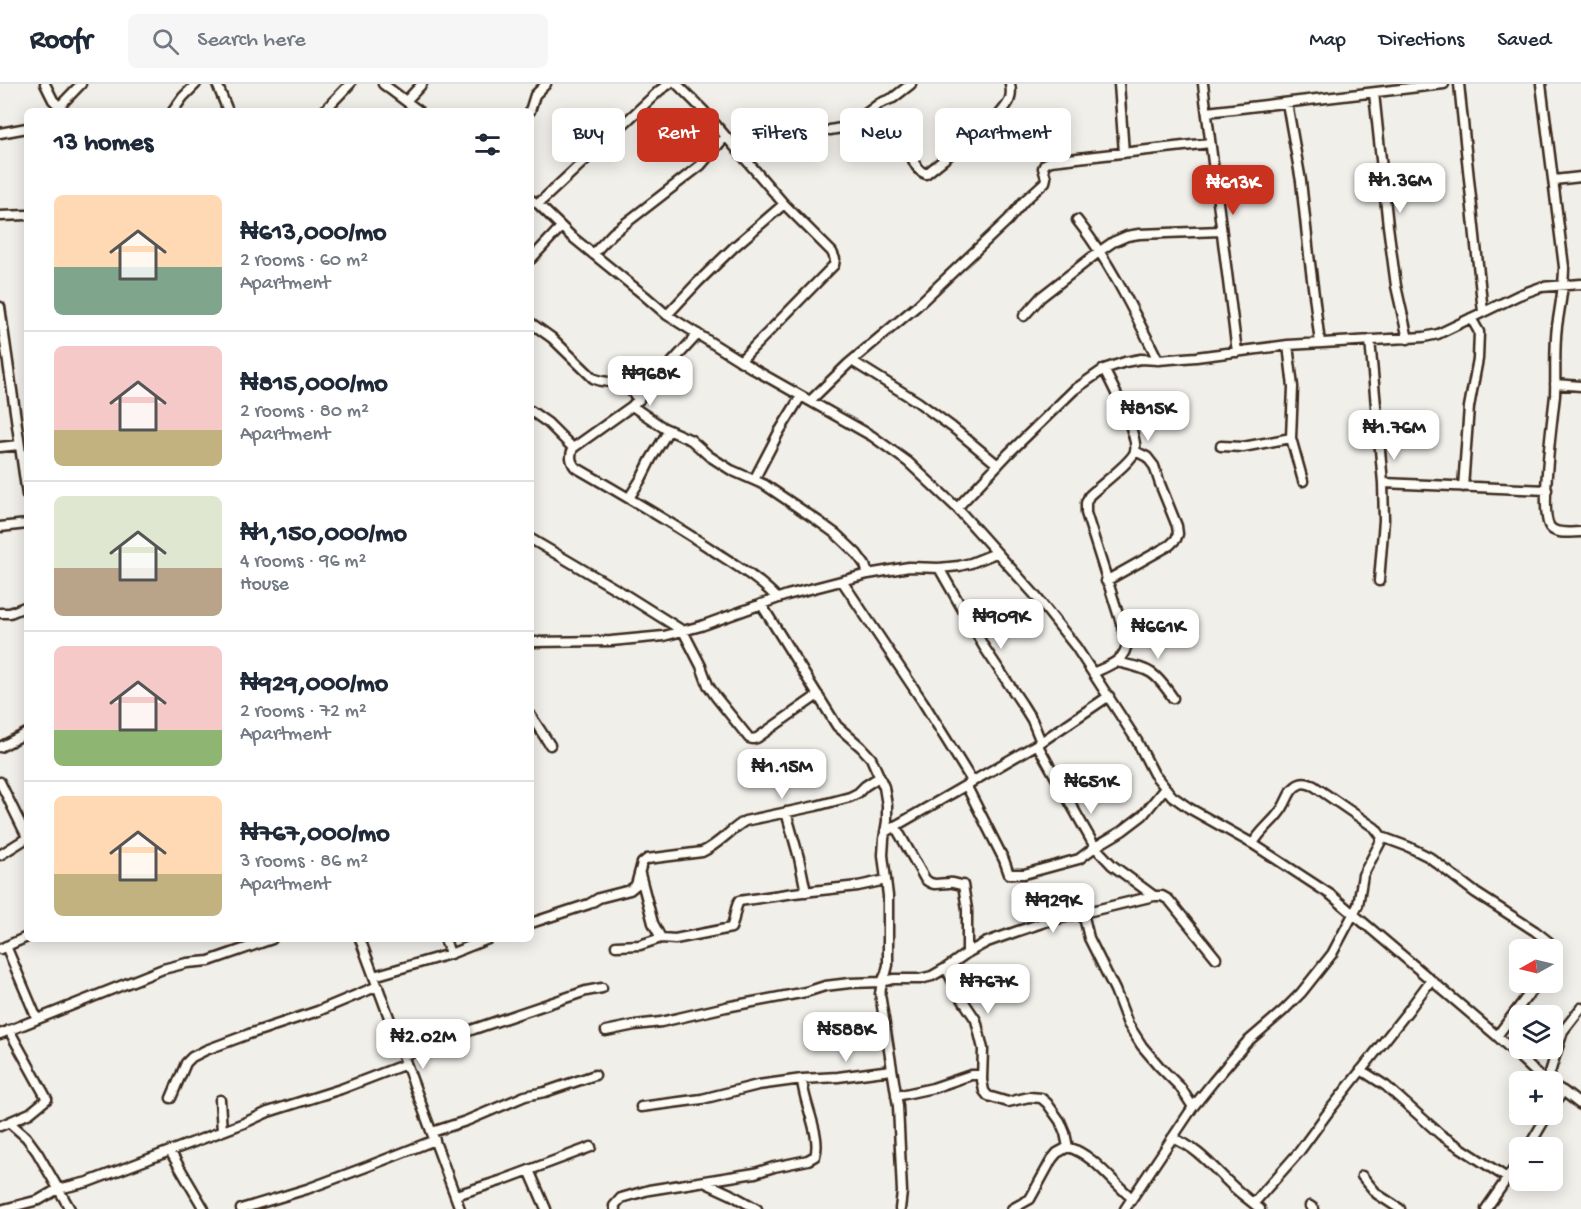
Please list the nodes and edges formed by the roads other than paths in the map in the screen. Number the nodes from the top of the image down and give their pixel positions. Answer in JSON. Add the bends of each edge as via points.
{"nodes":[{"id":1,"x":45,"y":84,"type":"edge"},
{"id":2,"x":81,"y":84,"type":"edge"},
{"id":3,"x":196,"y":84,"type":"edge"},
{"id":4,"x":217,"y":84,"type":"edge"},
{"id":5,"x":350,"y":84,"type":"edge"},
{"id":6,"x":383,"y":84,"type":"edge"},
{"id":7,"x":422,"y":84,"type":"edge"},
{"id":8,"x":546,"y":84,"type":"edge"},
{"id":9,"x":669,"y":84,"type":"edge"},
{"id":10,"x":677,"y":84,"type":"edge"},
{"id":11,"x":911,"y":84,"type":"edge"},
{"id":12,"x":1010,"y":84,"type":"edge"},
{"id":13,"x":1119,"y":84,"type":"edge"},
{"id":14,"x":1203,"y":84,"type":"edge"},
{"id":15,"x":1444,"y":84,"type":"edge"},
{"id":16,"x":1459,"y":84,"type":"edge"},
{"id":17,"x":1541,"y":84,"type":"edge"},
{"id":18,"x":1374,"y":93,"type":"junction"},
{"id":19,"x":406,"y":101,"type":"junction"},
{"id":20,"x":1287,"y":103,"type":"junction"},
{"id":21,"x":57,"y":108,"type":"edge"},
{"id":22,"x":58,"y":108,"type":"edge"},
{"id":23,"x":175,"y":108,"type":"edge"},
{"id":24,"x":227,"y":108,"type":"edge"},
{"id":25,"x":327,"y":108,"type":"edge"},
{"id":26,"x":413,"y":108,"type":"edge"},
{"id":27,"x":531,"y":108,"type":"edge"},
{"id":28,"x":1207,"y":112,"type":"junction"},
{"id":29,"x":24,"y":129,"type":"edge"},
{"id":30,"x":830,"y":130,"type":"dead end"},
{"id":31,"x":0,"y":133,"type":"edge"},
{"id":32,"x":725,"y":137,"type":"junction"},
{"id":33,"x":1210,"y":143,"type":"junction"},
{"id":34,"x":1125,"y":153,"type":"junction"},
{"id":35,"x":915,"y":162,"type":"edge"},
{"id":36,"x":1581,"y":177,"type":"edge"},
{"id":37,"x":1554,"y":180,"type":"junction"},
{"id":38,"x":534,"y":202,"type":"edge"},
{"id":39,"x":784,"y":204,"type":"junction"},
{"id":40,"x":24,"y":215,"type":"edge"},
{"id":41,"x":0,"y":216,"type":"edge"},
{"id":42,"x":1077,"y":220,"type":"dead end"},
{"id":43,"x":561,"y":227,"type":"junction"},
{"id":44,"x":1221,"y":231,"type":"junction"},
{"id":45,"x":1100,"y":251,"type":"junction"},
{"id":46,"x":593,"y":254,"type":"junction"},
{"id":47,"x":534,"y":257,"type":"edge"},
{"id":48,"x":1564,"y":284,"type":"junction"},
{"id":49,"x":1581,"y":284,"type":"edge"},
{"id":50,"x":0,"y":307,"type":"edge"},
{"id":51,"x":1484,"y":312,"type":"junction"},
{"id":52,"x":667,"y":315,"type":"junction"},
{"id":53,"x":1024,"y":316,"type":"dead end"},
{"id":54,"x":1471,"y":318,"type":"junction"},
{"id":55,"x":534,"y":325,"type":"edge"},
{"id":56,"x":698,"y":334,"type":"junction"},
{"id":57,"x":1408,"y":339,"type":"junction"},
{"id":58,"x":1370,"y":340,"type":"junction"},
{"id":59,"x":1320,"y":344,"type":"junction"},
{"id":60,"x":1288,"y":345,"type":"junction"},
{"id":61,"x":1237,"y":352,"type":"junction"},
{"id":62,"x":1158,"y":360,"type":"junction"},
{"id":63,"x":740,"y":361,"type":"junction"},
{"id":64,"x":852,"y":361,"type":"junction"},
{"id":65,"x":1104,"y":369,"type":"junction"},
{"id":66,"x":1555,"y":384,"type":"junction"},
{"id":67,"x":1581,"y":386,"type":"edge"},
{"id":68,"x":801,"y":396,"type":"junction"},
{"id":69,"x":810,"y":401,"type":"junction"},
{"id":70,"x":635,"y":403,"type":"junction"},
{"id":71,"x":534,"y":413,"type":"edge"},
{"id":72,"x":669,"y":430,"type":"junction"},
{"id":73,"x":1291,"y":438,"type":"junction"},
{"id":74,"x":19,"y":444,"type":"junction"},
{"id":75,"x":1221,"y":446,"type":"dead end"},
{"id":76,"x":0,"y":447,"type":"edge"},
{"id":77,"x":573,"y":448,"type":"junction"},
{"id":78,"x":1135,"y":451,"type":"junction"},
{"id":79,"x":998,"y":465,"type":"junction"},
{"id":80,"x":24,"y":476,"type":"edge"},
{"id":81,"x":754,"y":480,"type":"junction"},
{"id":82,"x":1303,"y":481,"type":"dead end"},
{"id":83,"x":1383,"y":483,"type":"junction"},
{"id":84,"x":1463,"y":487,"type":"junction"},
{"id":85,"x":1547,"y":490,"type":"junction"},
{"id":86,"x":629,"y":498,"type":"junction"},
{"id":87,"x":957,"y":508,"type":"junction"},
{"id":88,"x":24,"y":524,"type":"edge"},
{"id":89,"x":0,"y":528,"type":"edge"},
{"id":90,"x":1581,"y":532,"type":"edge"},
{"id":91,"x":534,"y":541,"type":"edge"},
{"id":92,"x":996,"y":553,"type":"junction"},
{"id":93,"x":939,"y":568,"type":"junction"},
{"id":94,"x":868,"y":574,"type":"junction"},
{"id":95,"x":842,"y":581,"type":"junction"},
{"id":96,"x":1106,"y":581,"type":"junction"},
{"id":97,"x":1379,"y":581,"type":"dead end"},
{"id":98,"x":777,"y":598,"type":"junction"},
{"id":99,"x":760,"y":604,"type":"junction"},
{"id":100,"x":24,"y":607,"type":"edge"},
{"id":101,"x":0,"y":613,"type":"edge"},
{"id":102,"x":683,"y":631,"type":"junction"},
{"id":103,"x":534,"y":642,"type":"edge"},
{"id":104,"x":1117,"y":662,"type":"junction"},
{"id":105,"x":1093,"y":673,"type":"junction"},
{"id":106,"x":818,"y":695,"type":"junction"},
{"id":107,"x":1109,"y":696,"type":"junction"},
{"id":108,"x":1173,"y":698,"type":"dead end"},
{"id":109,"x":534,"y":721,"type":"edge"},
{"id":110,"x":24,"y":735,"type":"edge"},
{"id":111,"x":1039,"y":743,"type":"junction"},
{"id":112,"x":550,"y":745,"type":"dead end"},
{"id":113,"x":0,"y":747,"type":"edge"},
{"id":114,"x":879,"y":777,"type":"junction"},
{"id":115,"x":0,"y":782,"type":"edge"},
{"id":116,"x":969,"y":783,"type":"junction"},
{"id":117,"x":1165,"y":788,"type":"junction"},
{"id":118,"x":786,"y":812,"type":"junction"},
{"id":119,"x":895,"y":826,"type":"junction"},
{"id":120,"x":24,"y":831,"type":"edge"},
{"id":121,"x":885,"y":832,"type":"junction"},
{"id":122,"x":1382,"y":837,"type":"junction"},
{"id":123,"x":24,"y":839,"type":"edge"},
{"id":124,"x":1253,"y":844,"type":"junction"},
{"id":125,"x":1095,"y":847,"type":"junction"},
{"id":126,"x":0,"y":855,"type":"edge"},
{"id":127,"x":640,"y":874,"type":"junction"},
{"id":128,"x":886,"y":880,"type":"junction"},
{"id":129,"x":1144,"y":889,"type":"junction"},
{"id":130,"x":806,"y":892,"type":"junction"},
{"id":131,"x":1154,"y":896,"type":"junction"},
{"id":132,"x":1142,"y":900,"type":"junction"},
{"id":133,"x":1083,"y":913,"type":"junction"},
{"id":134,"x":1354,"y":913,"type":"junction"},
{"id":135,"x":534,"y":922,"type":"edge"},
{"id":136,"x":24,"y":938,"type":"edge"},
{"id":137,"x":661,"y":938,"type":"junction"},
{"id":138,"x":1545,"y":939,"type":"edge"},
{"id":139,"x":263,"y":942,"type":"edge"},
{"id":140,"x":361,"y":942,"type":"edge"},
{"id":141,"x":447,"y":942,"type":"edge"},
{"id":142,"x":480,"y":942,"type":"edge"},
{"id":143,"x":616,"y":946,"type":"dead end"},
{"id":144,"x":3,"y":947,"type":"edge"},
{"id":145,"x":967,"y":952,"type":"junction"},
{"id":146,"x":450,"y":954,"type":"junction"},
{"id":147,"x":1216,"y":958,"type":"dead end"},
{"id":148,"x":946,"y":968,"type":"junction"},
{"id":149,"x":375,"y":976,"type":"junction"},
{"id":150,"x":1431,"y":980,"type":"junction"},
{"id":151,"x":882,"y":982,"type":"junction"},
{"id":152,"x":378,"y":986,"type":"junction"},
{"id":153,"x":602,"y":988,"type":"dead end"},
{"id":154,"x":1530,"y":993,"type":"edge"},
{"id":155,"x":1581,"y":1008,"type":"edge"},
{"id":156,"x":37,"y":1019,"type":"junction"},
{"id":157,"x":9,"y":1030,"type":"junction"},
{"id":158,"x":606,"y":1031,"type":"dead end"},
{"id":159,"x":0,"y":1034,"type":"edge"},
{"id":160,"x":1497,"y":1036,"type":"junction"},
{"id":161,"x":405,"y":1060,"type":"junction"},
{"id":162,"x":891,"y":1070,"type":"junction"},
{"id":163,"x":1361,"y":1070,"type":"junction"},
{"id":164,"x":1534,"y":1071,"type":"edge"},
{"id":165,"x":1550,"y":1071,"type":"edge"},
{"id":166,"x":595,"y":1075,"type":"dead end"},
{"id":167,"x":982,"y":1075,"type":"junction"},
{"id":168,"x":802,"y":1079,"type":"junction"},
{"id":169,"x":1563,"y":1091,"type":"edge"},
{"id":170,"x":896,"y":1096,"type":"junction"},
{"id":171,"x":171,"y":1098,"type":"dead end"},
{"id":172,"x":220,"y":1100,"type":"dead end"},
{"id":173,"x":1581,"y":1105,"type":"edge"},
{"id":174,"x":641,"y":1107,"type":"dead end"},
{"id":175,"x":1193,"y":1107,"type":"junction"},
{"id":176,"x":9,"y":1123,"type":"junction"},
{"id":177,"x":0,"y":1126,"type":"edge"},
{"id":178,"x":222,"y":1131,"type":"junction"},
{"id":179,"x":434,"y":1136,"type":"junction"},
{"id":180,"x":1172,"y":1138,"type":"junction"},
{"id":181,"x":591,"y":1147,"type":"dead end"},
{"id":182,"x":1068,"y":1147,"type":"junction"},
{"id":183,"x":170,"y":1150,"type":"junction"},
{"id":184,"x":529,"y":1170,"type":"junction"},
{"id":185,"x":1509,"y":1175,"type":"edge"},
{"id":186,"x":1362,"y":1176,"type":"dead end"},
{"id":187,"x":1507,"y":1178,"type":"junction"},
{"id":188,"x":703,"y":1182,"type":"junction"},
{"id":189,"x":58,"y":1189,"type":"junction"},
{"id":190,"x":456,"y":1195,"type":"junction"},
{"id":191,"x":1129,"y":1205,"type":"edge"},
{"id":192,"x":1257,"y":1206,"type":"edge"},
{"id":193,"x":4,"y":1209,"type":"edge"},
{"id":194,"x":70,"y":1209,"type":"edge"},
{"id":195,"x":204,"y":1209,"type":"edge"},
{"id":196,"x":241,"y":1209,"type":"edge"},
{"id":197,"x":460,"y":1209,"type":"edge"},
{"id":198,"x":546,"y":1209,"type":"edge"},
{"id":199,"x":615,"y":1209,"type":"edge"},
{"id":200,"x":757,"y":1209,"type":"edge"},
{"id":201,"x":900,"y":1209,"type":"edge"},
{"id":202,"x":1012,"y":1209,"type":"edge"},
{"id":203,"x":1400,"y":1209,"type":"edge"},
{"id":204,"x":1486,"y":1209,"type":"edge"}],
"edges":[{"from":1,"to":21,"type":"street"},
{"from":2,"to":22,"type":"street"},
{"from":3,"to":23,"type":"street"},
{"from":4,"to":24,"type":"street"},
{"from":5,"to":25,"type":"street"},
{"from":6,"to":19,"type":"street"},
{"from":7,"to":19,"type":"street"},
{"from":8,"to":27,"type":"street","via":[[535,95]]},
{"from":9,"to":38,"type":"street"},
{"from":10,"to":32,"type":"street"},
{"from":11,"to":30,"type":"street","via":[[847,127]]},
{"from":12,"to":35,"type":"street","via":[[1012,93],[999,115],[926,174]]},
{"from":13,"to":34,"type":"street"},
{"from":14,"to":28,"type":"street"},
{"from":15,"to":18,"type":"street"},
{"from":16,"to":51,"type":"street"},
{"from":17,"to":37,"type":"street"},
{"from":18,"to":20,"type":"street"},
{"from":18,"to":57,"type":"street","via":[[1389,236]]},
{"from":19,"to":26,"type":"street"},
{"from":20,"to":28,"type":"street"},
{"from":20,"to":59,"type":"street","via":[[1301,181]]},
{"from":28,"to":33,"type":"street"},
{"from":29,"to":31,"type":"street"},
{"from":32,"to":39,"type":"street"},
{"from":32,"to":46,"type":"street","via":[[701,165],[613,233]]},
{"from":33,"to":34,"type":"street"},
{"from":33,"to":44,"type":"street"},
{"from":34,"to":64,"type":"street","via":[[1045,164],[1045,182],[1008,220]]},
{"from":36,"to":37,"type":"street"},
{"from":37,"to":48,"type":"street"},
{"from":38,"to":43,"type":"street"},
{"from":39,"to":52,"type":"street","via":[[734,247]]},
{"from":39,"to":63,"type":"street","via":[[832,252],[834,265]]},
{"from":40,"to":41,"type":"street"},
{"from":42,"to":45,"type":"street"},
{"from":43,"to":46,"type":"street"},
{"from":43,"to":47,"type":"street"},
{"from":44,"to":45,"type":"street","via":[[1139,234],[1113,242]]},
{"from":44,"to":61,"type":"street"},
{"from":45,"to":53,"type":"street","via":[[1041,297]]},
{"from":45,"to":62,"type":"street"},
{"from":46,"to":52,"type":"street"},
{"from":48,"to":49,"type":"street"},
{"from":48,"to":51,"type":"street","via":[[1519,295]]},
{"from":48,"to":66,"type":"street","via":[[1557,326]]},
{"from":50,"to":74,"type":"street"},
{"from":51,"to":54,"type":"street"},
{"from":52,"to":56,"type":"street"},
{"from":54,"to":57,"type":"street","via":[[1438,334]]},
{"from":54,"to":84,"type":"street","via":[[1479,332],[1478,358],[1469,407]]},
{"from":55,"to":70,"type":"street","via":[[593,378],[623,384]]},
{"from":56,"to":63,"type":"street"},
{"from":56,"to":70,"type":"street"},
{"from":57,"to":58,"type":"street"},
{"from":58,"to":59,"type":"street"},
{"from":58,"to":83,"type":"street"},
{"from":59,"to":60,"type":"street"},
{"from":60,"to":61,"type":"street"},
{"from":60,"to":73,"type":"street","via":[[1293,387]]},
{"from":61,"to":62,"type":"street"},
{"from":62,"to":65,"type":"street","via":[[1141,359]]},
{"from":63,"to":68,"type":"street"},
{"from":64,"to":69,"type":"street"},
{"from":64,"to":79,"type":"street","via":[[918,402]]},
{"from":65,"to":78,"type":"street","via":[[1129,423]]},
{"from":65,"to":79,"type":"street","via":[[1074,390]]},
{"from":66,"to":67,"type":"street"},
{"from":66,"to":85,"type":"street"},
{"from":68,"to":69,"type":"street"},
{"from":68,"to":81,"type":"street"},
{"from":69,"to":87,"type":"street","via":[[890,448]]},
{"from":70,"to":72,"type":"street"},
{"from":70,"to":77,"type":"street"},
{"from":71,"to":77,"type":"street"},
{"from":72,"to":81,"type":"street","via":[[731,470]]},
{"from":72,"to":86,"type":"street"},
{"from":73,"to":75,"type":"street","via":[[1243,447]]},
{"from":73,"to":82,"type":"street"},
{"from":74,"to":76,"type":"street"},
{"from":74,"to":80,"type":"street"},
{"from":77,"to":86,"type":"street","via":[[570,456],[575,467]]},
{"from":78,"to":96,"type":"street","via":[[1086,503]]},
{"from":78,"to":96,"type":"street","via":[[1154,466],[1178,534],[1170,545]]},
{"from":79,"to":87,"type":"street"},
{"from":81,"to":94,"type":"street","via":[[836,534],[857,554]]},
{"from":83,"to":84,"type":"street"},
{"from":83,"to":97,"type":"street"},
{"from":84,"to":85,"type":"street"},
{"from":85,"to":90,"type":"street","via":[[1549,526],[1559,532]]},
{"from":86,"to":98,"type":"street","via":[[746,571]]},
{"from":87,"to":92,"type":"street"},
{"from":88,"to":89,"type":"street"},
{"from":91,"to":102,"type":"street"},
{"from":92,"to":93,"type":"street","via":[[965,565]]},
{"from":92,"to":105,"type":"street","via":[[1034,594]]},
{"from":93,"to":94,"type":"street","via":[[909,567]]},
{"from":93,"to":111,"type":"street","via":[[984,647],[1023,704]]},
{"from":94,"to":95,"type":"street"},
{"from":95,"to":98,"type":"street"},
{"from":95,"to":116,"type":"street","via":[[923,702]]},
{"from":96,"to":104,"type":"street","via":[[1127,642]]},
{"from":98,"to":99,"type":"street"},
{"from":99,"to":102,"type":"street"},
{"from":99,"to":106,"type":"street"},
{"from":100,"to":101,"type":"street"},
{"from":102,"to":103,"type":"street","via":[[629,640]]},
{"from":102,"to":106,"type":"street","via":[[708,685],[749,738],[757,738]]},
{"from":104,"to":105,"type":"street"},
{"from":104,"to":108,"type":"street","via":[[1152,672]]},
{"from":105,"to":107,"type":"street"},
{"from":106,"to":114,"type":"street","via":[[837,726],[871,758]]},
{"from":107,"to":111,"type":"street"},
{"from":107,"to":117,"type":"street"},
{"from":109,"to":112,"type":"street"},
{"from":110,"to":113,"type":"street"},
{"from":111,"to":116,"type":"street"},
{"from":111,"to":125,"type":"street"},
{"from":114,"to":118,"type":"street","via":[[850,797]]},
{"from":114,"to":121,"type":"street","via":[[887,805]]},
{"from":115,"to":120,"type":"street"},
{"from":116,"to":119,"type":"street"},
{"from":116,"to":125,"type":"street","via":[[1009,874],[1064,864]]},
{"from":117,"to":124,"type":"street","via":[[1189,808]]},
{"from":117,"to":125,"type":"street","via":[[1143,815]]},
{"from":118,"to":127,"type":"street","via":[[745,821],[702,852],[647,859]]},
{"from":118,"to":130,"type":"street"},
{"from":119,"to":121,"type":"street"},
{"from":119,"to":145,"type":"street","via":[[929,883],[963,885]]},
{"from":121,"to":128,"type":"street"},
{"from":122,"to":124,"type":"street","via":[[1376,828],[1307,783],[1292,790],[1277,816]]},
{"from":122,"to":134,"type":"street","via":[[1363,875]]},
{"from":122,"to":138,"type":"street","via":[[1429,857]]},
{"from":123,"to":126,"type":"street"},
{"from":124,"to":134,"type":"street"},
{"from":125,"to":129,"type":"street"},
{"from":127,"to":135,"type":"street","via":[[630,890]]},
{"from":127,"to":137,"type":"street"},
{"from":128,"to":130,"type":"street"},
{"from":128,"to":151,"type":"street","via":[[888,964]]},
{"from":129,"to":131,"type":"street"},
{"from":129,"to":132,"type":"street"},
{"from":130,"to":137,"type":"street","via":[[738,902],[730,928]]},
{"from":131,"to":132,"type":"street"},
{"from":131,"to":147,"type":"street","via":[[1169,900]]},
{"from":132,"to":133,"type":"street"},
{"from":133,"to":145,"type":"street","via":[[1018,930]]},
{"from":133,"to":175,"type":"street","via":[[1089,938],[1128,1024]]},
{"from":134,"to":150,"type":"street"},
{"from":134,"to":175,"type":"street","via":[[1315,976],[1246,1043]]},
{"from":136,"to":144,"type":"street"},
{"from":137,"to":143,"type":"street","via":[[640,945]]},
{"from":139,"to":156,"type":"street","via":[[208,961],[164,969]]},
{"from":140,"to":149,"type":"street"},
{"from":141,"to":146,"type":"street"},
{"from":142,"to":146,"type":"street"},
{"from":144,"to":156,"type":"street"},
{"from":145,"to":148,"type":"street"},
{"from":146,"to":149,"type":"street"},
{"from":148,"to":151,"type":"street","via":[[920,979]]},
{"from":148,"to":167,"type":"street","via":[[976,1020],[983,1049]]},
{"from":149,"to":152,"type":"street"},
{"from":150,"to":160,"type":"street"},
{"from":150,"to":163,"type":"street"},
{"from":151,"to":158,"type":"street","via":[[825,986]]},
{"from":151,"to":162,"type":"street","via":[[881,1008]]},
{"from":152,"to":161,"type":"street"},
{"from":152,"to":171,"type":"street","via":[[192,1057]]},
{"from":153,"to":161,"type":"street","via":[[474,1029]]},
{"from":154,"to":160,"type":"street"},
{"from":155,"to":165,"type":"street","via":[[1563,1031]]},
{"from":156,"to":157,"type":"street"},
{"from":157,"to":159,"type":"street"},
{"from":157,"to":176,"type":"street","via":[[47,1099]]},
{"from":160,"to":164,"type":"street"},
{"from":161,"to":178,"type":"street","via":[[341,1089]]},
{"from":161,"to":179,"type":"street"},
{"from":162,"to":168,"type":"street"},
{"from":162,"to":170,"type":"street"},
{"from":163,"to":187,"type":"street","via":[[1386,1086],[1441,1135]]},
{"from":163,"to":192,"type":"street"},
{"from":166,"to":179,"type":"street","via":[[525,1096]]},
{"from":167,"to":170,"type":"street"},
{"from":167,"to":182,"type":"street","via":[[988,1096],[1008,1102],[1041,1098],[1047,1103],[1060,1121]]},
{"from":168,"to":174,"type":"street"},
{"from":168,"to":188,"type":"street","via":[[816,1137],[815,1156]]},
{"from":169,"to":173,"type":"street"},
{"from":170,"to":201,"type":"street"},
{"from":172,"to":178,"type":"street"},
{"from":175,"to":180,"type":"street"},
{"from":176,"to":177,"type":"street"},
{"from":176,"to":189,"type":"street","via":[[32,1144]]},
{"from":178,"to":183,"type":"street"},
{"from":179,"to":190,"type":"street"},
{"from":179,"to":196,"type":"street","via":[[327,1182]]},
{"from":180,"to":191,"type":"street"},
{"from":180,"to":192,"type":"street","via":[[1203,1157]]},
{"from":181,"to":184,"type":"street"},
{"from":182,"to":191,"type":"street","via":[[1102,1168]]},
{"from":182,"to":202,"type":"street","via":[[1052,1159],[1030,1199]]},
{"from":183,"to":189,"type":"street","via":[[88,1182]]},
{"from":183,"to":195,"type":"street"},
{"from":184,"to":190,"type":"street"},
{"from":184,"to":198,"type":"street"},
{"from":185,"to":187,"type":"street"},
{"from":186,"to":203,"type":"street","via":[[1377,1194]]},
{"from":187,"to":204,"type":"street"},
{"from":188,"to":199,"type":"street","via":[[621,1198]]},
{"from":188,"to":200,"type":"street"},
{"from":189,"to":193,"type":"street","via":[[39,1200]]},
{"from":189,"to":194,"type":"street"},
{"from":190,"to":197,"type":"street"}]}
